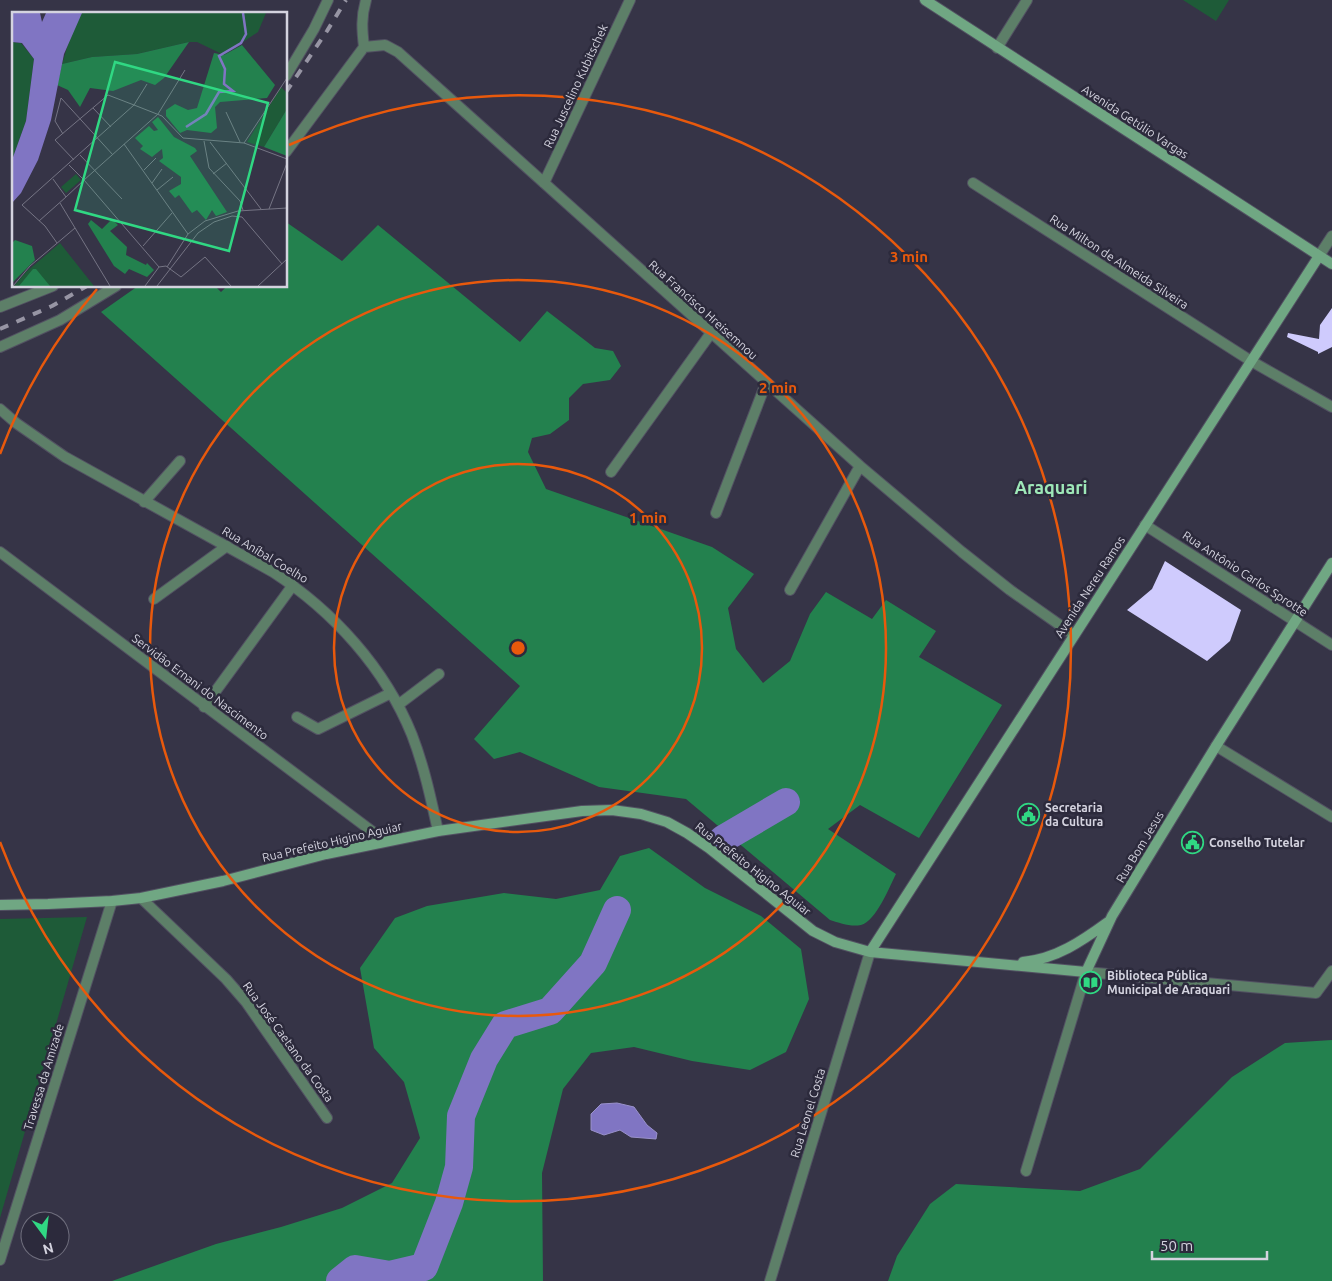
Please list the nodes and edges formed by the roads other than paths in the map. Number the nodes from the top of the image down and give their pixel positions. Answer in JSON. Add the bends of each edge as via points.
{"nodes":[{"id":1,"x":328,"y":0,"type":"edge"},
{"id":2,"x":366,"y":0,"type":"edge"},
{"id":3,"x":630,"y":0,"type":"edge"},
{"id":4,"x":925,"y":0,"type":"edge"},
{"id":5,"x":1027,"y":0,"type":"edge"},
{"id":6,"x":364,"y":47,"type":"junction"},
{"id":7,"x":997,"y":48,"type":"junction"},
{"id":8,"x":288,"y":73,"type":"edge"},
{"id":9,"x":288,"y":149,"type":"edge"},
{"id":10,"x":544,"y":183,"type":"junction"},
{"id":11,"x":973,"y":183,"type":"dead end"},
{"id":12,"x":1332,"y":236,"type":"edge"},
{"id":13,"x":1319,"y":256,"type":"junction"},
{"id":14,"x":1332,"y":264,"type":"edge"},
{"id":15,"x":49,"y":288,"type":"edge"},
{"id":16,"x":113,"y":288,"type":"edge"},
{"id":17,"x":0,"y":307,"type":"edge"},
{"id":18,"x":710,"y":333,"type":"junction"},
{"id":19,"x":0,"y":347,"type":"edge"},
{"id":20,"x":1251,"y":361,"type":"junction"},
{"id":21,"x":766,"y":383,"type":"junction"},
{"id":22,"x":1332,"y":407,"type":"edge"},
{"id":23,"x":0,"y":409,"type":"edge"},
{"id":24,"x":180,"y":461,"type":"dead end"},
{"id":25,"x":860,"y":466,"type":"junction"},
{"id":26,"x":611,"y":472,"type":"dead end"},
{"id":27,"x":144,"y":502,"type":"junction"},
{"id":28,"x":716,"y":513,"type":"dead end"},
{"id":29,"x":1146,"y":525,"type":"junction"},
{"id":30,"x":227,"y":546,"type":"junction"},
{"id":31,"x":0,"y":552,"type":"edge"},
{"id":32,"x":1332,"y":563,"type":"edge"},
{"id":33,"x":293,"y":585,"type":"junction"},
{"id":34,"x":790,"y":590,"type":"dead end"},
{"id":35,"x":154,"y":599,"type":"dead end"},
{"id":36,"x":1294,"y":621,"type":"junction"},
{"id":37,"x":1074,"y":635,"type":"junction"},
{"id":38,"x":1332,"y":645,"type":"edge"},
{"id":39,"x":439,"y":674,"type":"dead end"},
{"id":40,"x":392,"y":692,"type":"junction"},
{"id":41,"x":398,"y":705,"type":"junction"},
{"id":42,"x":204,"y":707,"type":"junction"},
{"id":43,"x":297,"y":718,"type":"dead end"},
{"id":44,"x":1216,"y":746,"type":"junction"},
{"id":45,"x":1332,"y":817,"type":"edge"},
{"id":46,"x":438,"y":831,"type":"junction"},
{"id":47,"x":385,"y":841,"type":"junction"},
{"id":48,"x":141,"y":898,"type":"junction"},
{"id":49,"x":112,"y":901,"type":"junction"},
{"id":50,"x":0,"y":905,"type":"edge"},
{"id":51,"x":1109,"y":922,"type":"junction"},
{"id":52,"x":870,"y":952,"type":"junction"},
{"id":53,"x":995,"y":964,"type":"junction"},
{"id":54,"x":1332,"y":971,"type":"edge"},
{"id":55,"x":1086,"y":972,"type":"junction"},
{"id":56,"x":327,"y":1118,"type":"dead end"},
{"id":57,"x":1026,"y":1171,"type":"dead end"},
{"id":58,"x":0,"y":1260,"type":"edge"},
{"id":59,"x":770,"y":1281,"type":"edge"}],
"edges":[{"from":1,"to":8,"type":"street"},
{"from":2,"to":6,"type":"street","via":[[361,27]]},
{"from":3,"to":10,"type":"street","name":"Rua Juscelino Kubitschek"},
{"from":4,"to":7,"type":"main road","name":"Avenida Getúlio Vargas"},
{"from":5,"to":7,"type":"street"},
{"from":6,"to":9,"type":"street"},
{"from":6,"to":10,"type":"street","name":"Rua Francisco Hreisemnou","via":[[385,45],[398,52]]},
{"from":7,"to":13,"type":"main road","name":"Avenida Getúlio Vargas"},
{"from":10,"to":18,"type":"street","name":"Rua Francisco Hreisemnou"},
{"from":11,"to":20,"type":"street","name":"Rua Milton de Almeida Silveira"},
{"from":12,"to":13,"type":"street","name":"Avenida Nereu Ramos"},
{"from":13,"to":14,"type":"main road","name":"Avenida Getúlio Vargas"},
{"from":13,"to":20,"type":"main road","name":"Avenida Nereu Ramos"},
{"from":15,"to":17,"type":"street"},
{"from":16,"to":19,"type":"street","via":[[60,320]]},
{"from":18,"to":21,"type":"street","name":"Rua Francisco Hreisemnou"},
{"from":18,"to":26,"type":"street"},
{"from":20,"to":22,"type":"street","name":"Rua Milton de Almeida Silveira"},
{"from":20,"to":29,"type":"main road","name":"Avenida Nereu Ramos"},
{"from":21,"to":25,"type":"street","name":"Rua Francisco Hreisemnou"},
{"from":21,"to":28,"type":"street"},
{"from":23,"to":27,"type":"street","name":"Rua Aníbal Coelho","via":[[65,457]]},
{"from":24,"to":27,"type":"street"},
{"from":25,"to":34,"type":"street"},
{"from":25,"to":37,"type":"street","name":"Rua Francisco Hreisemnou","via":[[1010,590]]},
{"from":27,"to":30,"type":"street","name":"Rua Aníbal Coelho"},
{"from":29,"to":36,"type":"street","name":"Rua Antônio Carlos Sprotte"},
{"from":29,"to":37,"type":"main road","name":"Avenida Nereu Ramos"},
{"from":30,"to":33,"type":"street","name":"Rua Aníbal Coelho"},
{"from":30,"to":35,"type":"street"},
{"from":31,"to":42,"type":"street","name":"Servidão Ernani do Nascimento"},
{"from":32,"to":36,"type":"main road","name":"Rua Bom Jesus"},
{"from":33,"to":40,"type":"street","name":"Rua Aníbal Coelho","via":[[314,601],[372,662]]},
{"from":33,"to":42,"type":"street"},
{"from":36,"to":38,"type":"street","name":"Rua Antônio Carlos Sprotte"},
{"from":36,"to":44,"type":"main road","name":"Rua Bom Jesus"},
{"from":37,"to":52,"type":"main road","name":"Avenida Nereu Ramos"},
{"from":39,"to":41,"type":"street"},
{"from":40,"to":41,"type":"street","name":"Rua Aníbal Coelho"},
{"from":40,"to":43,"type":"street","via":[[318,729]]},
{"from":41,"to":46,"type":"street","name":"Rua Aníbal Coelho","via":[[412,736]]},
{"from":42,"to":47,"type":"street","name":"Servidão Ernani do Nascimento"},
{"from":44,"to":45,"type":"street"},
{"from":44,"to":51,"type":"main road","name":"Rua Bom Jesus"},
{"from":46,"to":47,"type":"main road","name":"Rua Prefeito Higino Aguiar"},
{"from":46,"to":52,"type":"main road","name":"Rua Prefeito Higino Aguiar","via":[[582,811],[612,810],[641,814],[666,822],[710,848],[813,931],[835,942]]},
{"from":47,"to":48,"type":"main road","name":"Rua Prefeito Higino Aguiar"},
{"from":48,"to":49,"type":"main road","name":"Rua Prefeito Higino Aguiar"},
{"from":48,"to":56,"type":"street","name":"Rua José Caetano da Costa","via":[[246,1002]]},
{"from":49,"to":50,"type":"main road","name":"Rua Prefeito Higino Aguiar"},
{"from":49,"to":58,"type":"street","name":"Travessa da Amizade"},
{"from":51,"to":53,"type":"main road","via":[[1056,954],[1036,960]]},
{"from":51,"to":55,"type":"main road","name":"Rua Bom Jesus"},
{"from":52,"to":53,"type":"main road","name":"Rua Prefeito Higino Aguiar"},
{"from":52,"to":59,"type":"street","name":"Rua Leonel Costa"},
{"from":53,"to":55,"type":"main road","name":"Rua Prefeito Higino Aguiar"},
{"from":54,"to":55,"type":"street","name":"Rua Prefeito Higino Aguiar","via":[[1316,994]]},
{"from":55,"to":57,"type":"street","name":"Rua Bom Jesus"}]}
